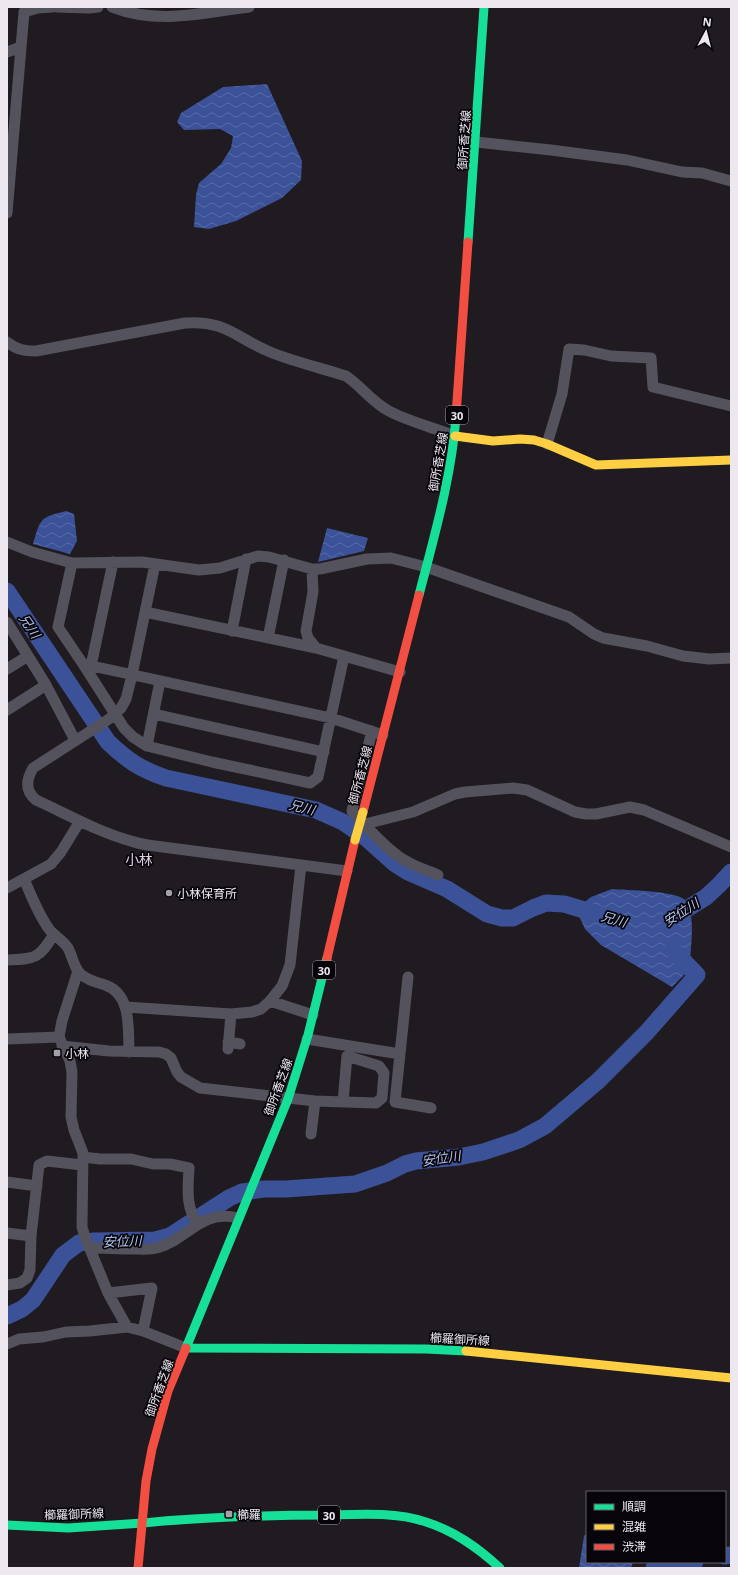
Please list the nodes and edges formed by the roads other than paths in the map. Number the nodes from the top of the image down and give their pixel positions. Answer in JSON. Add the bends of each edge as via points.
{"nodes":[{"id":1,"x":52,"y":7,"type":"edge"},
{"id":2,"x":56,"y":7,"type":"edge"},
{"id":3,"x":98,"y":7,"type":"edge"},
{"id":4,"x":112,"y":7,"type":"edge"},
{"id":5,"x":249,"y":7,"type":"edge"},
{"id":6,"x":484,"y":7,"type":"edge"},
{"id":7,"x":21,"y":47,"type":"junction"},
{"id":8,"x":7,"y":52,"type":"edge"},
{"id":9,"x":476,"y":142,"type":"junction"},
{"id":10,"x":731,"y":181,"type":"edge"},
{"id":11,"x":8,"y":183,"type":"edge"},
{"id":12,"x":7,"y":213,"type":"edge"},
{"id":13,"x":7,"y":342,"type":"edge"},
{"id":14,"x":731,"y":406,"type":"edge"},
{"id":15,"x":455,"y":436,"type":"junction"},
{"id":16,"x":547,"y":444,"type":"junction"},
{"id":17,"x":731,"y":460,"type":"edge"},
{"id":18,"x":7,"y":542,"type":"edge"},
{"id":19,"x":246,"y":559,"type":"junction"},
{"id":20,"x":284,"y":560,"type":"junction"},
{"id":21,"x":113,"y":562,"type":"junction"},
{"id":22,"x":72,"y":563,"type":"junction"},
{"id":23,"x":155,"y":564,"type":"junction"},
{"id":24,"x":426,"y":567,"type":"junction"},
{"id":25,"x":312,"y":569,"type":"junction"},
{"id":26,"x":145,"y":612,"type":"junction"},
{"id":27,"x":7,"y":622,"type":"edge"},
{"id":28,"x":232,"y":631,"type":"junction"},
{"id":29,"x":268,"y":638,"type":"junction"},
{"id":30,"x":316,"y":648,"type":"junction"},
{"id":31,"x":28,"y":656,"type":"junction"},
{"id":32,"x":344,"y":656,"type":"junction"},
{"id":33,"x":731,"y":658,"type":"edge"},
{"id":34,"x":87,"y":665,"type":"junction"},
{"id":35,"x":7,"y":669,"type":"edge"},
{"id":36,"x":400,"y":672,"type":"junction"},
{"id":37,"x":132,"y":676,"type":"junction"},
{"id":38,"x":160,"y":681,"type":"junction"},
{"id":39,"x":46,"y":685,"type":"junction"},
{"id":40,"x":7,"y":710,"type":"edge"},
{"id":41,"x":154,"y":714,"type":"junction"},
{"id":42,"x":112,"y":718,"type":"junction"},
{"id":43,"x":331,"y":718,"type":"junction"},
{"id":44,"x":372,"y":731,"type":"junction"},
{"id":45,"x":383,"y":735,"type":"junction"},
{"id":46,"x":75,"y":740,"type":"junction"},
{"id":47,"x":147,"y":746,"type":"junction"},
{"id":48,"x":324,"y":752,"type":"junction"},
{"id":49,"x":80,"y":821,"type":"junction"},
{"id":50,"x":365,"y":824,"type":"junction"},
{"id":51,"x":731,"y":847,"type":"edge"},
{"id":52,"x":301,"y":865,"type":"junction"},
{"id":53,"x":347,"y":871,"type":"junction"},
{"id":54,"x":438,"y":875,"type":"dead end"},
{"id":55,"x":24,"y":879,"type":"junction"},
{"id":56,"x":7,"y":888,"type":"edge"},
{"id":57,"x":54,"y":934,"type":"junction"},
{"id":58,"x":7,"y":960,"type":"edge"},
{"id":59,"x":78,"y":971,"type":"junction"},
{"id":60,"x":408,"y":977,"type":"dead end"},
{"id":61,"x":270,"y":1002,"type":"junction"},
{"id":62,"x":126,"y":1007,"type":"junction"},
{"id":63,"x":231,"y":1014,"type":"junction"},
{"id":64,"x":313,"y":1015,"type":"junction"},
{"id":65,"x":7,"y":1039,"type":"edge"},
{"id":66,"x":307,"y":1039,"type":"junction"},
{"id":67,"x":60,"y":1042,"type":"junction"},
{"id":68,"x":240,"y":1044,"type":"dead end"},
{"id":69,"x":129,"y":1052,"type":"junction"},
{"id":70,"x":400,"y":1054,"type":"junction"},
{"id":71,"x":288,"y":1099,"type":"junction"},
{"id":72,"x":314,"y":1101,"type":"junction"},
{"id":73,"x":342,"y":1102,"type":"junction"},
{"id":74,"x":431,"y":1108,"type":"dead end"},
{"id":75,"x":311,"y":1134,"type":"dead end"},
{"id":76,"x":83,"y":1161,"type":"junction"},
{"id":77,"x":7,"y":1182,"type":"edge"},
{"id":78,"x":37,"y":1186,"type":"junction"},
{"id":79,"x":238,"y":1218,"type":"junction"},
{"id":80,"x":196,"y":1220,"type":"junction"},
{"id":81,"x":7,"y":1233,"type":"edge"},
{"id":82,"x":31,"y":1236,"type":"junction"},
{"id":83,"x":90,"y":1248,"type":"junction"},
{"id":84,"x":7,"y":1285,"type":"edge"},
{"id":85,"x":108,"y":1293,"type":"junction"},
{"id":86,"x":127,"y":1327,"type":"junction"},
{"id":87,"x":143,"y":1331,"type":"junction"},
{"id":88,"x":7,"y":1344,"type":"edge"},
{"id":89,"x":186,"y":1348,"type":"junction"},
{"id":90,"x":731,"y":1378,"type":"edge"},
{"id":91,"x":143,"y":1523,"type":"junction"},
{"id":92,"x":7,"y":1525,"type":"edge"},
{"id":93,"x":138,"y":1568,"type":"edge"},
{"id":94,"x":500,"y":1568,"type":"edge"}],
"edges":[{"from":1,"to":7,"type":"street","via":[[24,12]]},
{"from":2,"to":3,"type":"street"},
{"from":4,"to":5,"type":"street","via":[[150,17],[171,17]]},
{"from":6,"to":9,"type":"main road","name":"御所香芝線","number":"30"},
{"from":7,"to":8,"type":"street"},
{"from":7,"to":11,"type":"street"},
{"from":9,"to":10,"type":"street","via":[[627,160],[682,172],[702,173]]},
{"from":9,"to":15,"type":"main road","name":"御所香芝線","number":"30"},
{"from":11,"to":12,"type":"street"},
{"from":13,"to":15,"type":"street","via":[[14,348],[36,351],[185,323],[215,324],[270,352],[346,376],[389,411]]},
{"from":14,"to":16,"type":"street","via":[[653,387],[651,358],[611,356],[568,349],[562,394]]},
{"from":15,"to":16,"type":"main road","via":[[494,441],[534,440]]},
{"from":15,"to":24,"type":"main road","name":"御所香芝線","number":"30","via":[[439,518]]},
{"from":16,"to":17,"type":"main road","via":[[596,465]]},
{"from":18,"to":22,"type":"street"},
{"from":19,"to":20,"type":"street","via":[[258,556]]},
{"from":19,"to":23,"type":"street","via":[[211,570]]},
{"from":19,"to":28,"type":"street"},
{"from":20,"to":25,"type":"street"},
{"from":20,"to":29,"type":"street"},
{"from":21,"to":22,"type":"street"},
{"from":21,"to":23,"type":"street"},
{"from":21,"to":34,"type":"street"},
{"from":22,"to":34,"type":"street","via":[[58,628]]},
{"from":23,"to":26,"type":"street"},
{"from":24,"to":25,"type":"street","via":[[390,558],[379,558],[329,569]]},
{"from":24,"to":33,"type":"street","via":[[569,617],[603,638],[683,656]]},
{"from":24,"to":36,"type":"main road","name":"御所香芝線","number":"30"},
{"from":25,"to":30,"type":"street","via":[[313,592],[306,631]]},
{"from":26,"to":28,"type":"street"},
{"from":26,"to":37,"type":"street"},
{"from":27,"to":31,"type":"street"},
{"from":28,"to":29,"type":"street"},
{"from":29,"to":30,"type":"street"},
{"from":30,"to":32,"type":"street"},
{"from":31,"to":35,"type":"street"},
{"from":31,"to":39,"type":"street"},
{"from":32,"to":36,"type":"street"},
{"from":32,"to":43,"type":"street"},
{"from":34,"to":37,"type":"street"},
{"from":34,"to":42,"type":"street"},
{"from":36,"to":45,"type":"main road","name":"御所香芝線","number":"30"},
{"from":37,"to":38,"type":"street"},
{"from":37,"to":42,"type":"street","via":[[126,699]]},
{"from":38,"to":41,"type":"street"},
{"from":38,"to":43,"type":"street"},
{"from":39,"to":40,"type":"street"},
{"from":39,"to":46,"type":"street"},
{"from":41,"to":47,"type":"street"},
{"from":41,"to":48,"type":"street"},
{"from":42,"to":46,"type":"street"},
{"from":42,"to":47,"type":"street"},
{"from":43,"to":44,"type":"street"},
{"from":43,"to":48,"type":"street"},
{"from":44,"to":45,"type":"street"},
{"from":44,"to":50,"type":"street","via":[[352,811]]},
{"from":45,"to":53,"type":"main road","name":"御所香芝線","number":"30","bridge":true},
{"from":46,"to":49,"type":"street","via":[[33,768],[29,775],[28,789],[36,800]]},
{"from":47,"to":48,"type":"street","via":[[310,783],[318,777]]},
{"from":49,"to":52,"type":"street","via":[[131,842]]},
{"from":49,"to":55,"type":"street","via":[[57,859]]},
{"from":50,"to":51,"type":"street","via":[[413,812],[455,794],[520,788],[575,812],[586,814],[630,807],[644,810]]},
{"from":50,"to":54,"type":"street","via":[[402,859]]},
{"from":52,"to":53,"type":"street"},
{"from":52,"to":61,"type":"street","via":[[290,966],[282,986]]},
{"from":53,"to":64,"type":"main road","name":"御所香芝線","number":"30"},
{"from":55,"to":56,"type":"street"},
{"from":55,"to":57,"type":"street","via":[[44,922]]},
{"from":57,"to":58,"type":"street","via":[[37,956],[27,960]]},
{"from":57,"to":59,"type":"street","via":[[68,949]]},
{"from":59,"to":62,"type":"street","via":[[86,978],[107,985],[122,998]]},
{"from":59,"to":67,"type":"street","via":[[62,1020]]},
{"from":60,"to":70,"type":"street"},
{"from":61,"to":63,"type":"street","via":[[252,1012]]},
{"from":61,"to":64,"type":"street"},
{"from":62,"to":63,"type":"street"},
{"from":62,"to":69,"type":"street"},
{"from":63,"to":68,"type":"street","via":[[228,1046]]},
{"from":64,"to":66,"type":"main road","name":"御所香芝線","number":"30"},
{"from":65,"to":67,"type":"street"},
{"from":66,"to":70,"type":"street"},
{"from":66,"to":71,"type":"main road","name":"御所香芝線","number":"30"},
{"from":67,"to":69,"type":"street"},
{"from":67,"to":76,"type":"street","via":[[70,1061],[71,1117],[83,1153]]},
{"from":69,"to":71,"type":"street","via":[[166,1054],[171,1058],[181,1078],[200,1088]]},
{"from":70,"to":74,"type":"street","via":[[395,1102]]},
{"from":71,"to":72,"type":"street"},
{"from":71,"to":79,"type":"main road","name":"御所香芝線","number":"30"},
{"from":72,"to":73,"type":"street"},
{"from":72,"to":75,"type":"street"},
{"from":73,"to":73,"type":"street","via":[[376,1103],[382,1098],[384,1072],[379,1066],[347,1056]]},
{"from":76,"to":78,"type":"street","via":[[46,1161],[40,1165]]},
{"from":76,"to":80,"type":"street","via":[[131,1159],[189,1168],[189,1205]]},
{"from":76,"to":83,"type":"street","via":[[81,1215]]},
{"from":77,"to":78,"type":"street"},
{"from":78,"to":82,"type":"street"},
{"from":79,"to":80,"type":"street","via":[[217,1216]]},
{"from":79,"to":89,"type":"main road","name":"御所香芝線","number":"30"},
{"from":80,"to":83,"type":"street","via":[[168,1244],[156,1248]]},
{"from":81,"to":82,"type":"street"},
{"from":82,"to":84,"type":"street","via":[[30,1270],[27,1278],[20,1283]]},
{"from":83,"to":85,"type":"street"},
{"from":85,"to":86,"type":"street"},
{"from":85,"to":87,"type":"street","via":[[152,1288]]},
{"from":86,"to":87,"type":"street"},
{"from":86,"to":88,"type":"street","via":[[66,1332],[20,1339]]},
{"from":87,"to":89,"type":"street"},
{"from":89,"to":90,"type":"main road","name":"櫛羅御所線","via":[[475,1351]]},
{"from":89,"to":91,"type":"main road","name":"御所香芝線","number":"30","via":[[168,1391],[152,1449],[146,1481]]},
{"from":91,"to":92,"type":"main road","name":"櫛羅御所線","via":[[68,1528]]},
{"from":91,"to":93,"type":"main road","name":"御所香芝線","number":"30"},
{"from":91,"to":94,"type":"main road","number":"30","via":[[231,1516],[398,1515],[433,1523],[458,1535],[485,1553]]}]}
